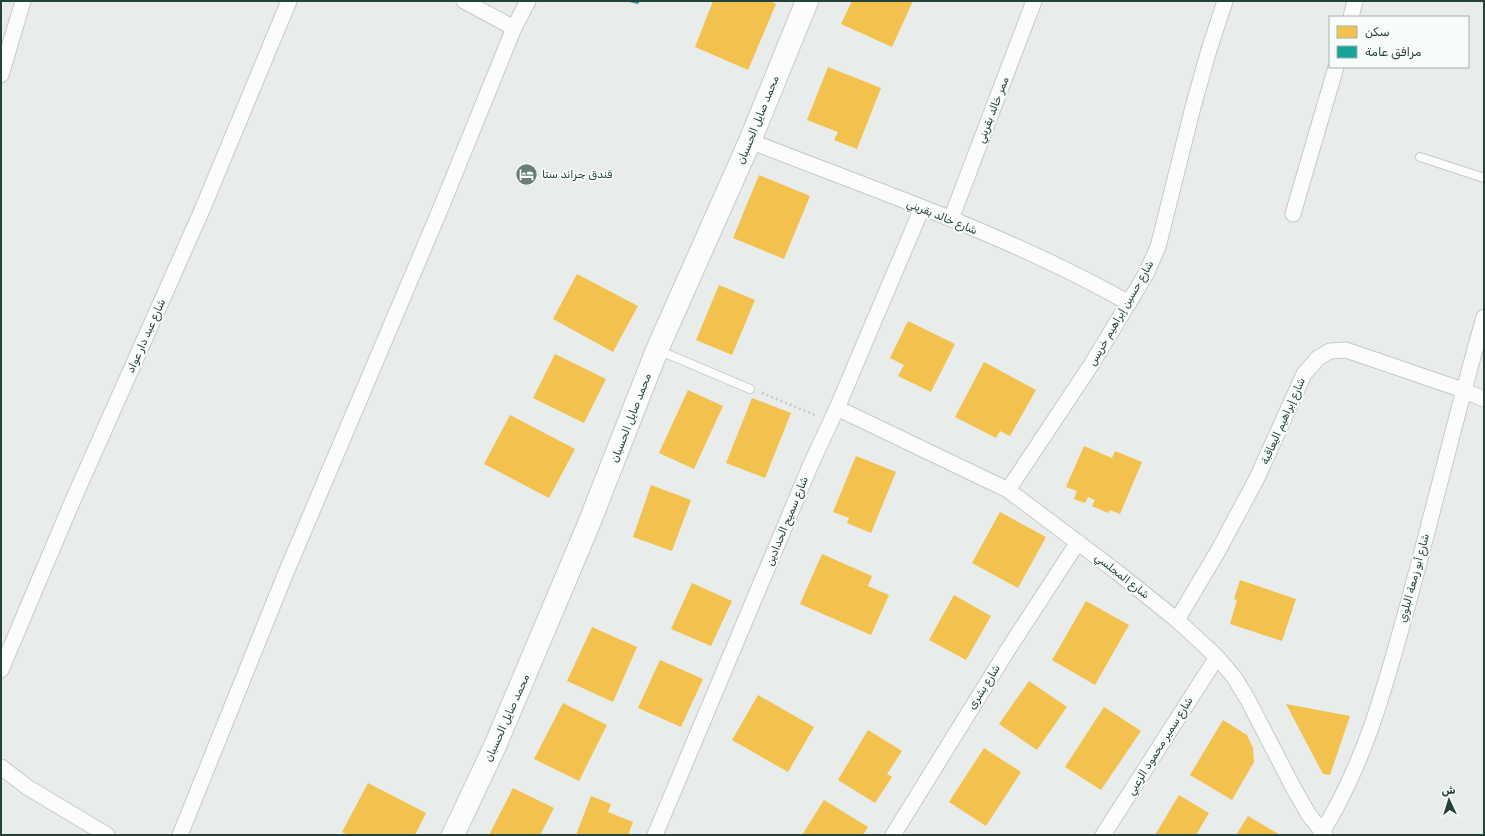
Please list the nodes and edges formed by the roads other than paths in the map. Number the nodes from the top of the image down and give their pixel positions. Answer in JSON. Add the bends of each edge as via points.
{"nodes":[{"id":1,"x":23,"y":1,"type":"edge"},
{"id":2,"x":289,"y":1,"type":"edge"},
{"id":3,"x":464,"y":1,"type":"edge"},
{"id":4,"x":528,"y":1,"type":"edge"},
{"id":5,"x":807,"y":1,"type":"edge"},
{"id":6,"x":1034,"y":1,"type":"edge"},
{"id":7,"x":1225,"y":1,"type":"edge"},
{"id":8,"x":1355,"y":1,"type":"edge"},
{"id":9,"x":1351,"y":16,"type":"edge"},
{"id":10,"x":514,"y":28,"type":"junction"},
{"id":11,"x":6,"y":40,"type":"edge"},
{"id":12,"x":1336,"y":68,"type":"edge"},
{"id":13,"x":1,"y":75,"type":"edge"},
{"id":14,"x":750,"y":141,"type":"junction"},
{"id":15,"x":1420,"y":157,"type":"dead end"},
{"id":16,"x":1484,"y":178,"type":"edge"},
{"id":17,"x":922,"y":208,"type":"junction"},
{"id":18,"x":1293,"y":214,"type":"dead end"},
{"id":19,"x":951,"y":219,"type":"junction"},
{"id":20,"x":1129,"y":303,"type":"junction"},
{"id":21,"x":1484,"y":316,"type":"edge"},
{"id":22,"x":657,"y":350,"type":"junction"},
{"id":23,"x":750,"y":389,"type":"road end"},
{"id":24,"x":1463,"y":390,"type":"junction"},
{"id":25,"x":1484,"y":399,"type":"edge"},
{"id":26,"x":834,"y":414,"type":"junction"},
{"id":27,"x":1008,"y":490,"type":"junction"},
{"id":28,"x":1078,"y":542,"type":"junction"},
{"id":29,"x":1177,"y":620,"type":"junction"},
{"id":30,"x":1217,"y":657,"type":"junction"},
{"id":31,"x":1,"y":670,"type":"edge"},
{"id":32,"x":1,"y":767,"type":"edge"},
{"id":33,"x":1322,"y":834,"type":"edge"},
{"id":34,"x":107,"y":835,"type":"edge"},
{"id":35,"x":180,"y":835,"type":"edge"},
{"id":36,"x":453,"y":835,"type":"edge"},
{"id":37,"x":655,"y":835,"type":"edge"},
{"id":38,"x":893,"y":835,"type":"edge"},
{"id":39,"x":1103,"y":835,"type":"edge"}],
"edges":[{"from":1,"to":11,"type":"street"},
{"from":2,"to":31,"type":"street","name":"شارع عبد دار عواد","via":[[202,210],[73,500]]},
{"from":3,"to":10,"type":"street"},
{"from":4,"to":10,"type":"street"},
{"from":5,"to":14,"type":"street","name":"محمد صايل الحسبان"},
{"from":6,"to":19,"type":"street","name":"ممر خالد بقريني"},
{"from":7,"to":20,"type":"street","name":"شارع حسين إبراهيم خريس","via":[[1193,107],[1158,246],[1146,274]]},
{"from":8,"to":9,"type":"street"},
{"from":10,"to":35,"type":"street","via":[[437,218],[282,582]]},
{"from":11,"to":13,"type":"street"},
{"from":12,"to":18,"type":"street"},
{"from":14,"to":17,"type":"street","name":"شارع خالد بقريني"},
{"from":14,"to":22,"type":"street","name":"محمد صايل الحسبان"},
{"from":15,"to":16,"type":"lane"},
{"from":17,"to":19,"type":"street","name":"شارع خالد بقريني"},
{"from":17,"to":26,"type":"street","name":"شارع سميح الحدادين"},
{"from":19,"to":20,"type":"street","name":"شارع خالد بقريني","via":[[1093,282]]},
{"from":20,"to":27,"type":"street","name":"شارع حسين إبراهيم خريس","via":[[1092,365]]},
{"from":21,"to":24,"type":"street","name":"شارع أبو زمعة البلوي"},
{"from":22,"to":23,"type":"lane"},
{"from":22,"to":36,"type":"street","name":"محمد صايل الحسبان","via":[[588,526],[495,746]]},
{"from":24,"to":25,"type":"street","name":"شارع إبراهيم اليعاقبة"},
{"from":24,"to":29,"type":"street","name":"شارع إبراهيم اليعاقبة","via":[[1346,350],[1330,350],[1318,358],[1304,374],[1257,478]]},
{"from":24,"to":33,"type":"street","name":"شارع أبو زمعة البلوي","via":[[1435,505],[1389,673],[1356,769]]},
{"from":26,"to":27,"type":"street","name":"شارع المجلسي"},
{"from":26,"to":37,"type":"street","name":"شارع سميح الحدادين"},
{"from":27,"to":28,"type":"street","name":"شارع المجلسي"},
{"from":28,"to":29,"type":"street","name":"شارع المجلسي"},
{"from":28,"to":38,"type":"street","name":"شارع بشرى","via":[[1006,651]]},
{"from":29,"to":30,"type":"street","name":"شارع المجلسي"},
{"from":30,"to":33,"type":"street","name":"شارع المجلسي","via":[[1234,677],[1248,700],[1294,789]]},
{"from":30,"to":39,"type":"street","name":"شارع سمير محمود الزعبي"},
{"from":32,"to":34,"type":"street","via":[[27,787]]}]}
